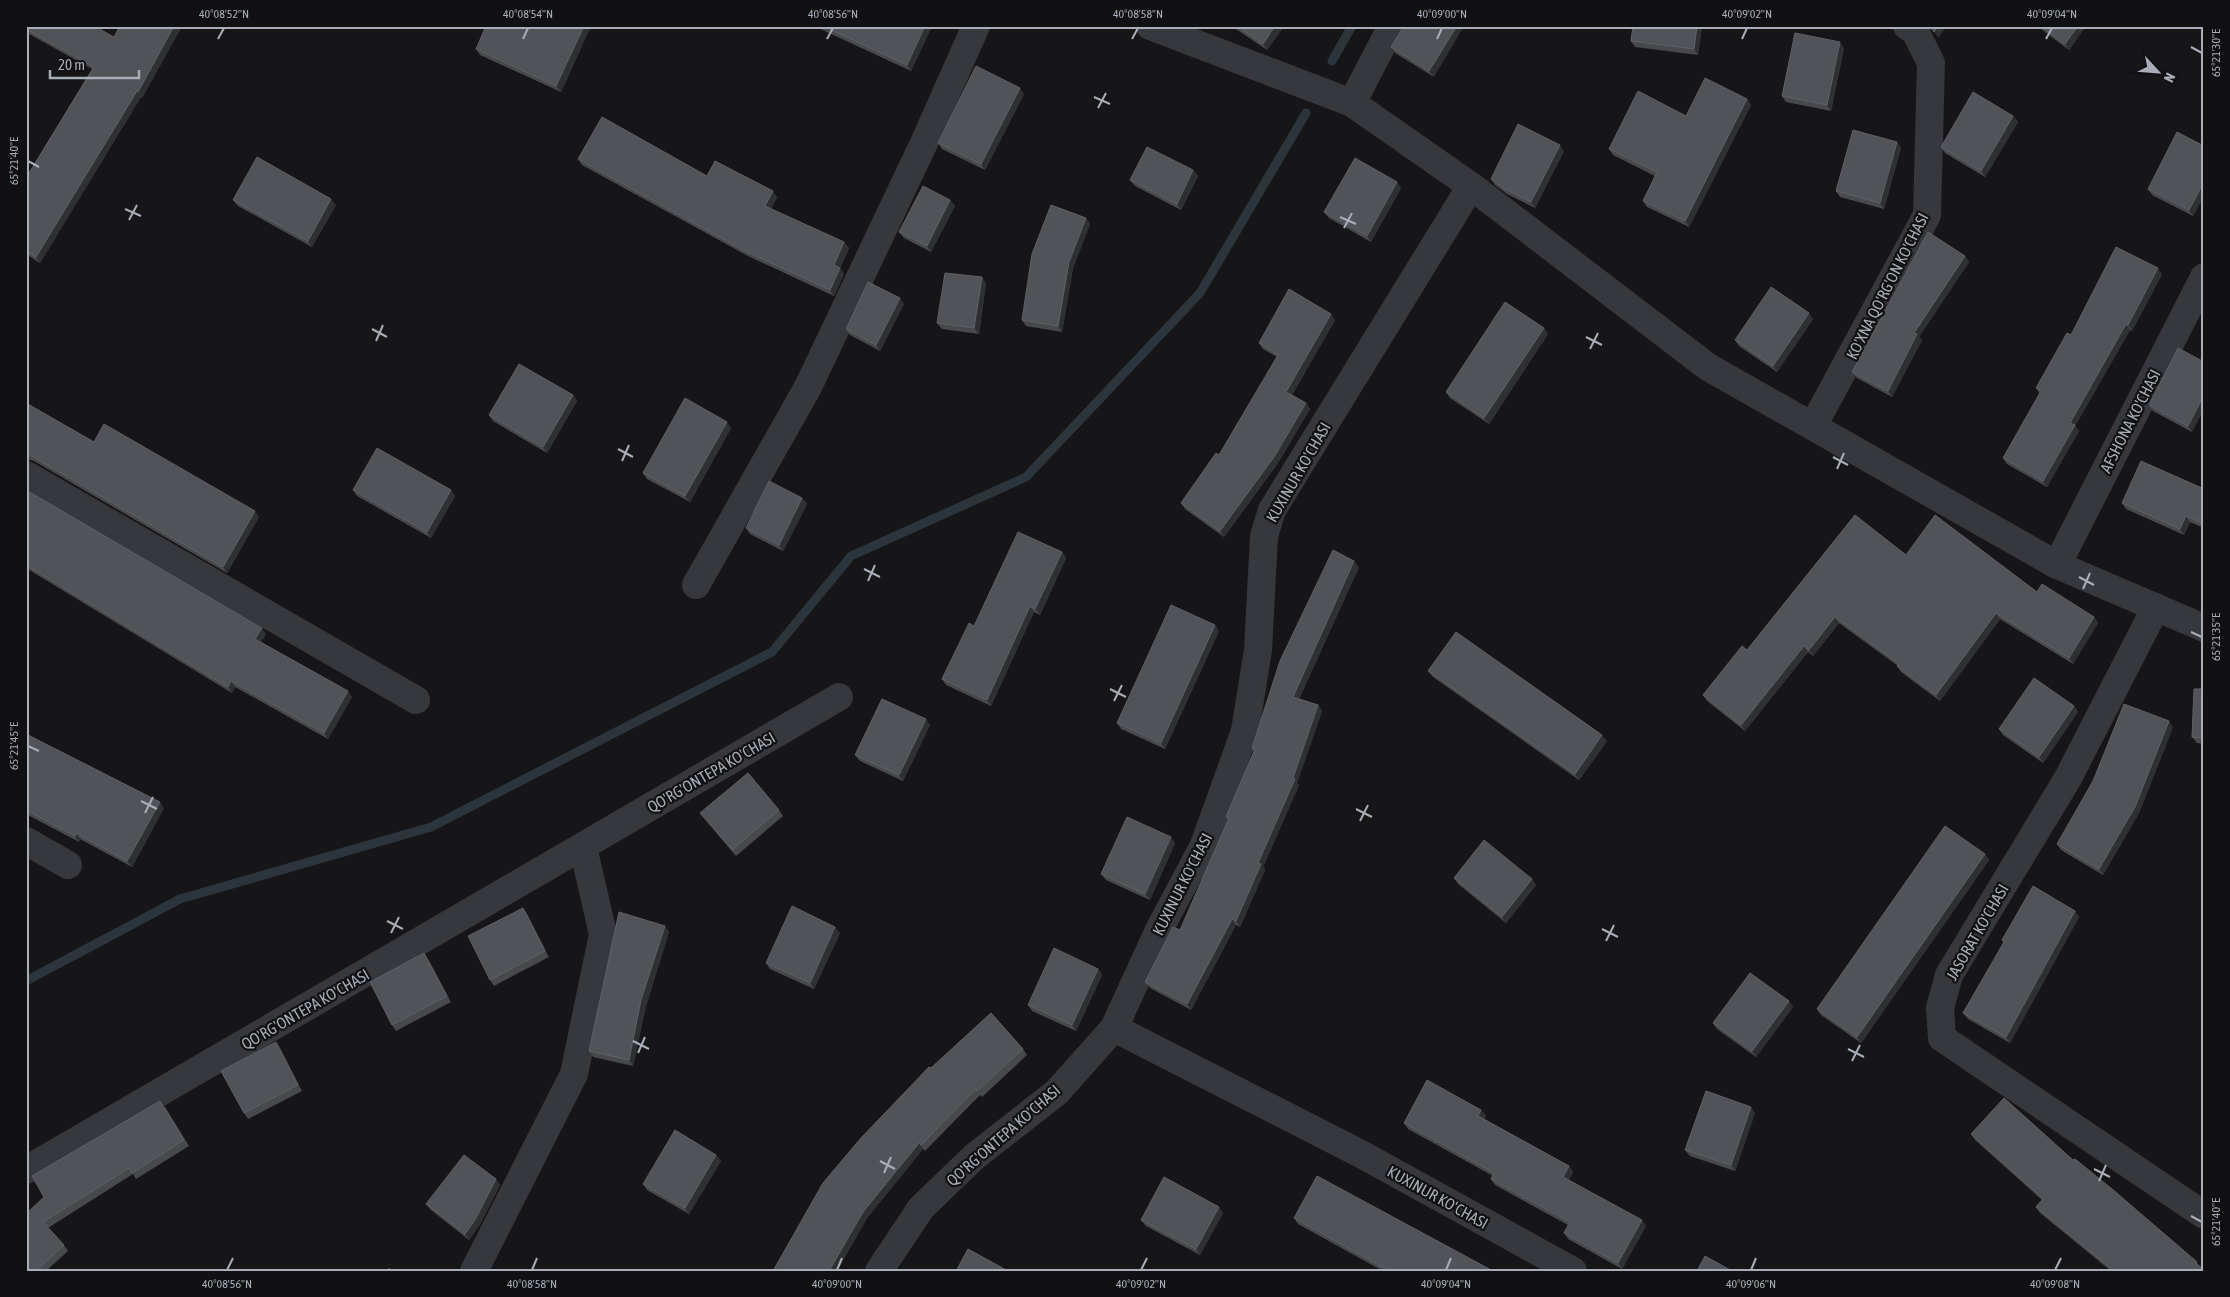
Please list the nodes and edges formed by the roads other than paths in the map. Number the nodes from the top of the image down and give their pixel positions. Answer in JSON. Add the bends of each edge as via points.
{"nodes":[{"id":1,"x":976,"y":26,"type":"edge"},
{"id":2,"x":1150,"y":26,"type":"edge"},
{"id":3,"x":1392,"y":26,"type":"edge"},
{"id":4,"x":1907,"y":26,"type":"edge"},
{"id":5,"x":1352,"y":103,"type":"junction"},
{"id":6,"x":1471,"y":186,"type":"junction"},
{"id":7,"x":2204,"y":277,"type":"edge"},
{"id":8,"x":1813,"y":426,"type":"junction"},
{"id":9,"x":26,"y":474,"type":"edge"},
{"id":10,"x":2057,"y":565,"type":"junction"},
{"id":11,"x":696,"y":584,"type":"dead end"},
{"id":12,"x":2156,"y":607,"type":"junction"},
{"id":13,"x":2204,"y":628,"type":"edge"},
{"id":14,"x":839,"y":697,"type":"dead end"},
{"id":15,"x":416,"y":700,"type":"dead end"},
{"id":16,"x":26,"y":841,"type":"edge"},
{"id":17,"x":583,"y":847,"type":"junction"},
{"id":18,"x":68,"y":865,"type":"dead end"},
{"id":19,"x":1114,"y":1028,"type":"junction"},
{"id":20,"x":26,"y":1170,"type":"edge"},
{"id":21,"x":2204,"y":1215,"type":"edge"},
{"id":22,"x":474,"y":1271,"type":"edge"},
{"id":23,"x":879,"y":1271,"type":"edge"},
{"id":24,"x":1573,"y":1271,"type":"edge"}],
"edges":[{"from":1,"to":11,"type":"street","via":[[808,387]]},
{"from":2,"to":5,"type":"street"},
{"from":3,"to":5,"type":"street"},
{"from":4,"to":8,"type":"street","name":"KO'XNA QO'RG'ON KO'CHASI","via":[[1915,31],[1931,63],[1927,216]]},
{"from":5,"to":6,"type":"street"},
{"from":6,"to":8,"type":"street","via":[[1708,367]]},
{"from":6,"to":19,"type":"street","name":"KUXINUR KO'CHASI","via":[[1272,510],[1264,536],[1258,650],[1245,731],[1204,845],[1158,930]]},
{"from":7,"to":10,"type":"street","name":"AFSHONA KO'CHASI"},
{"from":8,"to":10,"type":"street"},
{"from":9,"to":15,"type":"street"},
{"from":10,"to":12,"type":"street"},
{"from":12,"to":13,"type":"street"},
{"from":12,"to":21,"type":"street","name":"JASORAT KO'CHASI","via":[[2068,778],[1949,975],[1940,1008],[1942,1038]]},
{"from":14,"to":17,"type":"street","name":"QO'RG'ONTEPA KO'CHASI"},
{"from":16,"to":18,"type":"street"},
{"from":17,"to":20,"type":"street","name":"QO'RG'ONTEPA KO'CHASI"},
{"from":17,"to":22,"type":"street","via":[[604,934],[574,1074]]},
{"from":19,"to":23,"type":"street","name":"QO'RG'ONTEPA KO'CHASI","via":[[1056,1092],[974,1157],[921,1208]]},
{"from":19,"to":24,"type":"street","name":"KUXINUR KO'CHASI","via":[[1361,1154]]}]}
